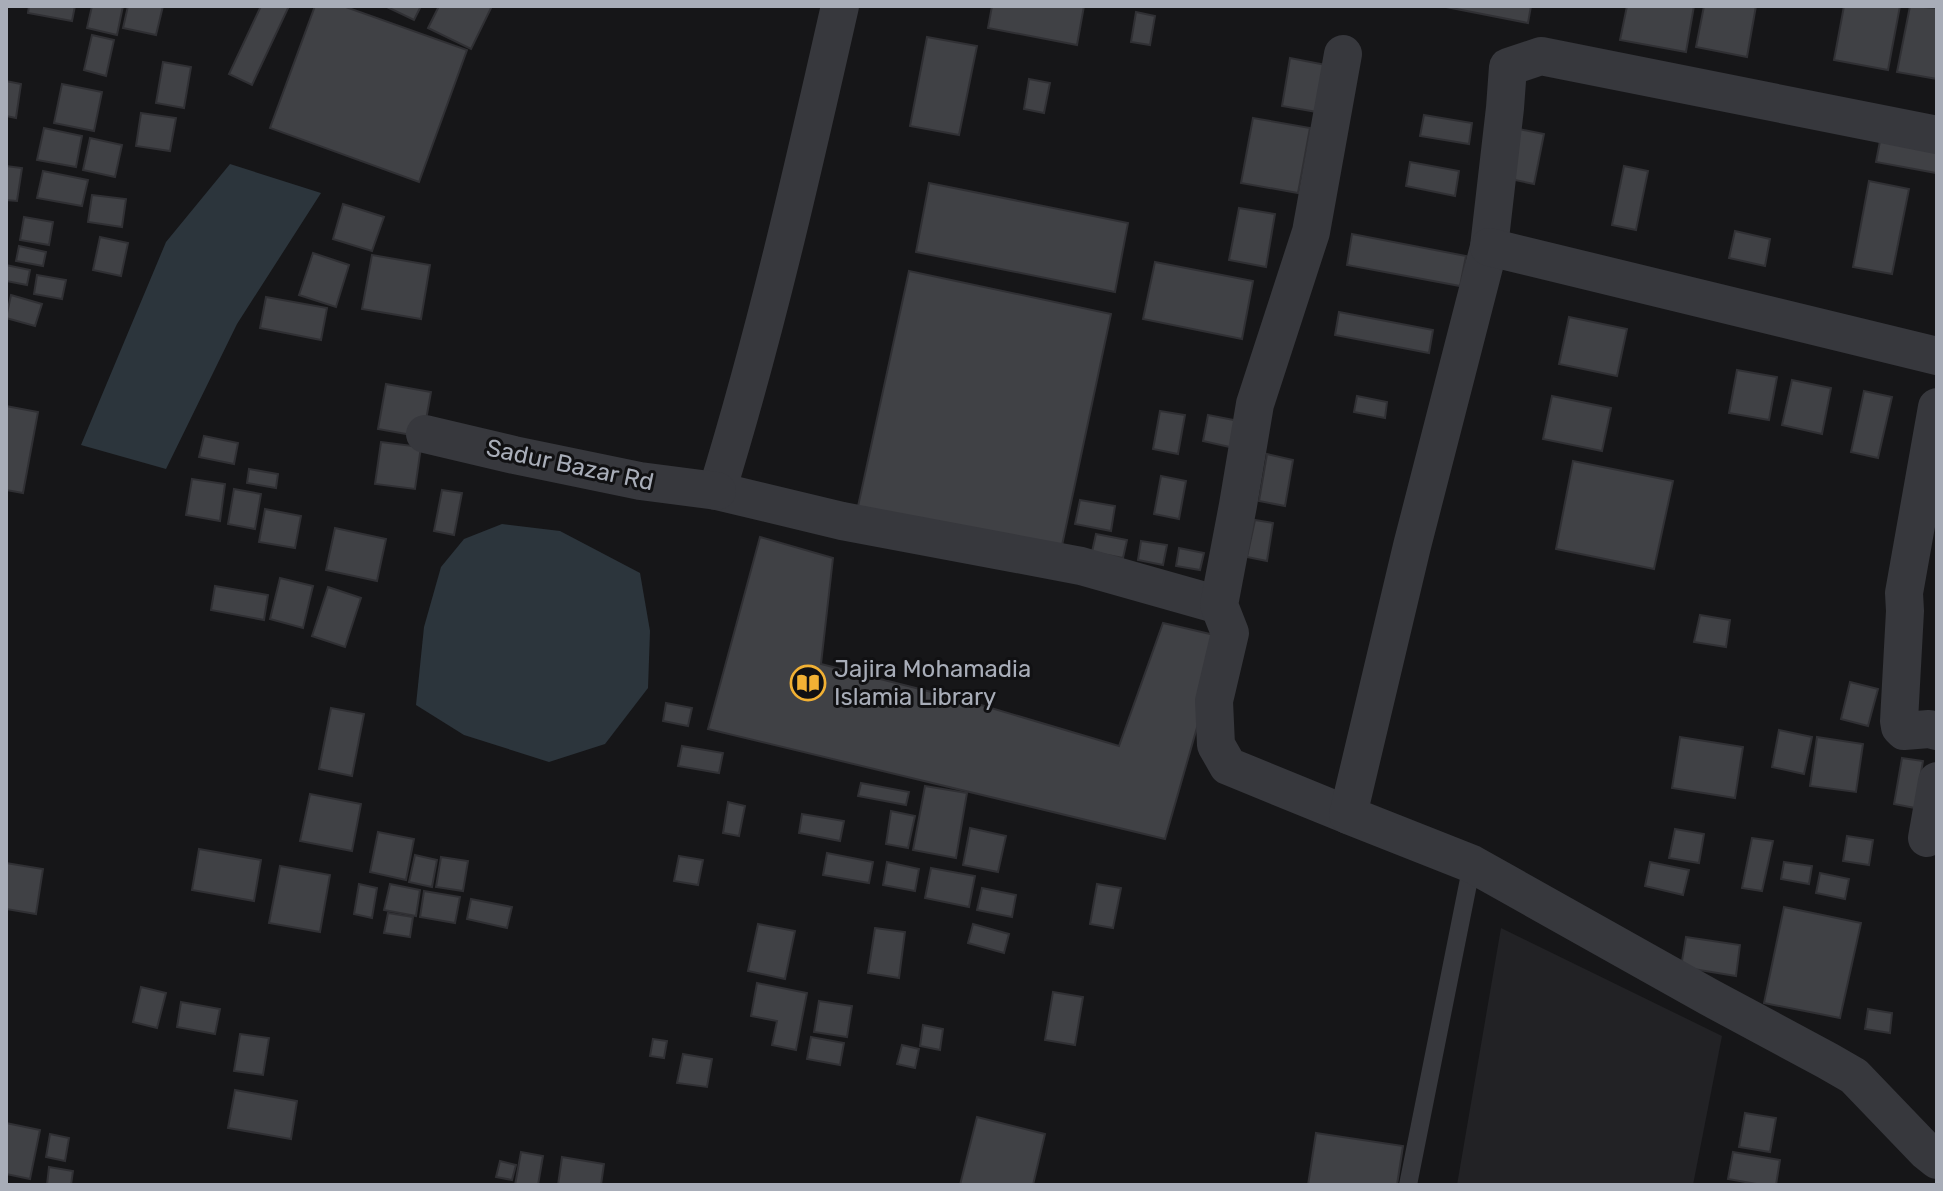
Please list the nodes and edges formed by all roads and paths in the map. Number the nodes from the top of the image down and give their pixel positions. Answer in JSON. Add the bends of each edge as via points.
{"nodes":[{"id":1,"x":840,"y":6,"type":"edge"},
{"id":2,"x":1343,"y":54,"type":"dead end"},
{"id":3,"x":1937,"y":135,"type":"edge"},
{"id":4,"x":1489,"y":247,"type":"junction"},
{"id":5,"x":1937,"y":356,"type":"edge"},
{"id":6,"x":1937,"y":407,"type":"edge"},
{"id":7,"x":425,"y":434,"type":"dead end"},
{"id":8,"x":717,"y":491,"type":"junction"},
{"id":9,"x":1219,"y":605,"type":"junction"},
{"id":10,"x":1937,"y":731,"type":"edge"},
{"id":11,"x":1937,"y":781,"type":"edge"},
{"id":12,"x":1348,"y":815,"type":"junction"},
{"id":13,"x":1927,"y":838,"type":"dead end"},
{"id":14,"x":1472,"y":864,"type":"junction"},
{"id":15,"x":1937,"y":1160,"type":"edge"},
{"id":16,"x":1408,"y":1185,"type":"edge"}],
"edges":[{"from":1,"to":8,"type":"street","via":[[791,218]]},
{"from":2,"to":9,"type":"street","via":[[1311,232],[1255,404]]},
{"from":3,"to":4,"type":"street","via":[[1541,56],[1508,67]]},
{"from":4,"to":5,"type":"street"},
{"from":4,"to":12,"type":"street"},
{"from":6,"to":10,"type":"street","via":[[1904,593],[1899,721],[1904,731]]},
{"from":7,"to":8,"type":"street","name":"Sadur Bazar Rd","via":[[640,481]]},
{"from":8,"to":9,"type":"street","name":"Sadur Bazar Rd","via":[[842,521],[1081,566]]},
{"from":9,"to":12,"type":"street","via":[[1230,633],[1214,701],[1216,745],[1228,766]]},
{"from":11,"to":13,"type":"street"},
{"from":12,"to":14,"type":"street"},
{"from":14,"to":15,"type":"street","via":[[1854,1076]]},
{"from":14,"to":16,"type":"lane"}]}
